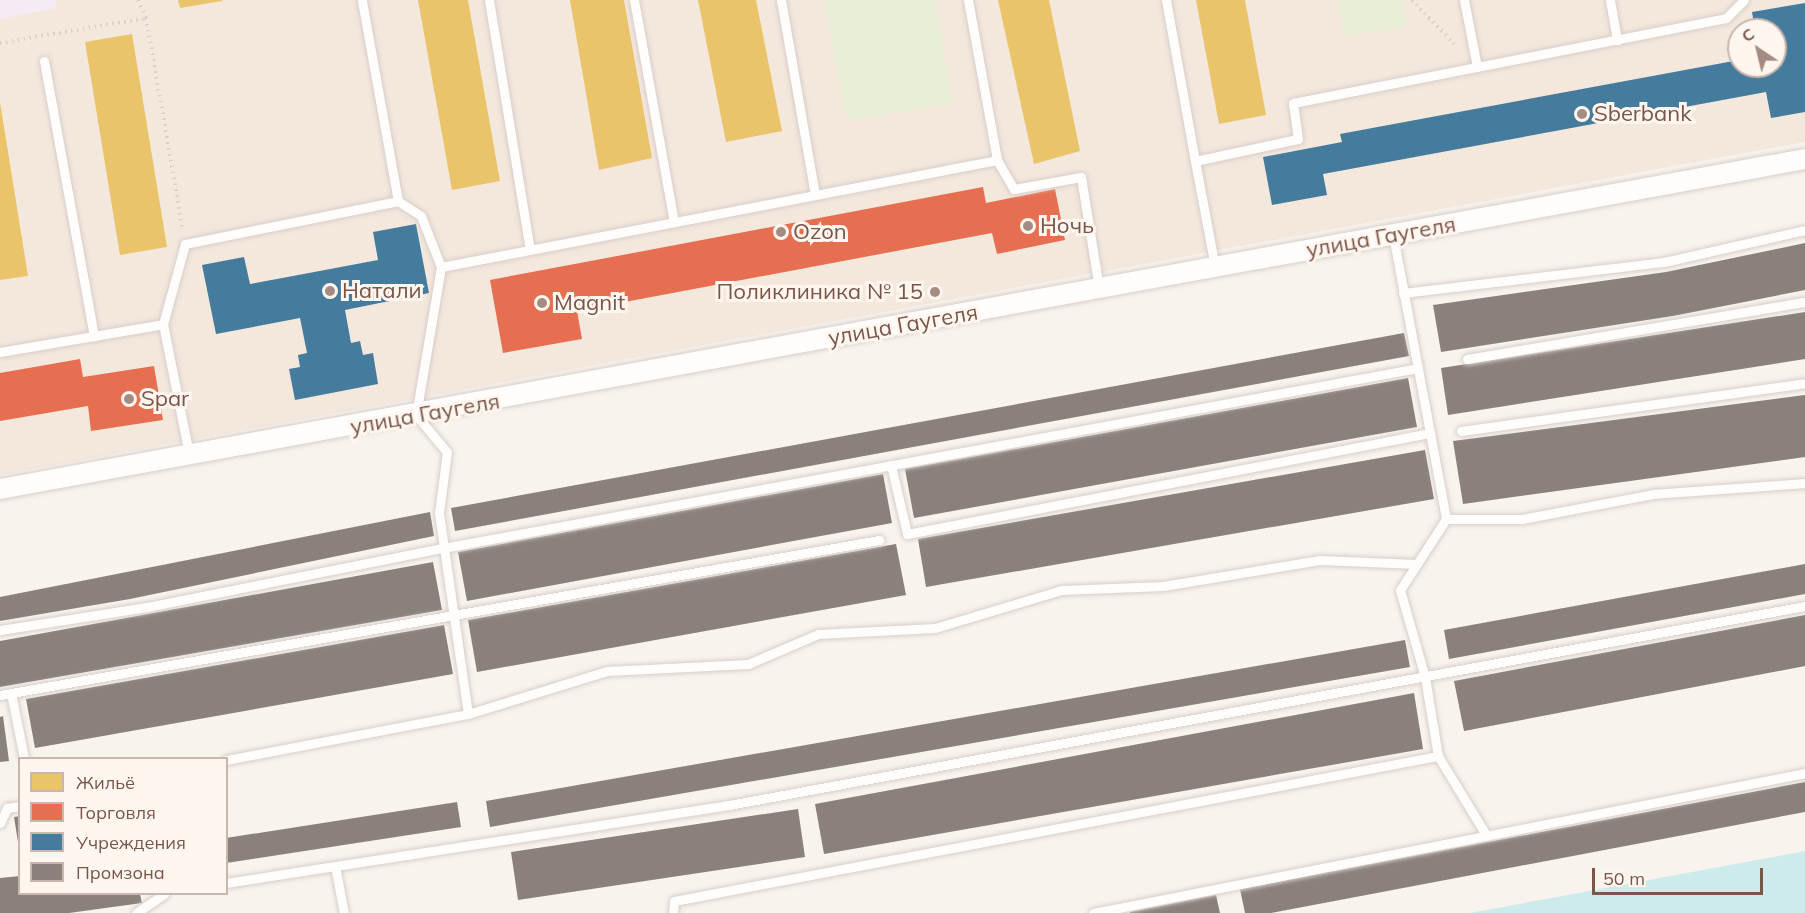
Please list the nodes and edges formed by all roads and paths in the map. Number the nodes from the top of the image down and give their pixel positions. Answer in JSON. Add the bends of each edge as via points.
{"nodes":[{"id":1,"x":138,"y":0,"type":"edge"},
{"id":2,"x":362,"y":0,"type":"edge"},
{"id":3,"x":489,"y":0,"type":"edge"},
{"id":4,"x":634,"y":0,"type":"edge"},
{"id":5,"x":781,"y":0,"type":"edge"},
{"id":6,"x":968,"y":0,"type":"edge"},
{"id":7,"x":1166,"y":0,"type":"edge"},
{"id":8,"x":1412,"y":0,"type":"edge"},
{"id":9,"x":1464,"y":0,"type":"edge"},
{"id":10,"x":1610,"y":0,"type":"edge"},
{"id":11,"x":1744,"y":0,"type":"edge"},
{"id":12,"x":146,"y":18,"type":"junction"},
{"id":13,"x":1617,"y":40,"type":"junction"},
{"id":14,"x":0,"y":43,"type":"edge"},
{"id":15,"x":44,"y":61,"type":"dead end"},
{"id":16,"x":1477,"y":67,"type":"junction"},
{"id":17,"x":1805,"y":159,"type":"edge"},
{"id":18,"x":997,"y":160,"type":"junction"},
{"id":19,"x":1195,"y":161,"type":"junction"},
{"id":20,"x":815,"y":194,"type":"junction"},
{"id":21,"x":398,"y":201,"type":"junction"},
{"id":22,"x":674,"y":222,"type":"junction"},
{"id":23,"x":1805,"y":230,"type":"edge"},
{"id":24,"x":1393,"y":235,"type":"junction"},
{"id":25,"x":185,"y":244,"type":"junction"},
{"id":26,"x":530,"y":250,"type":"junction"},
{"id":27,"x":441,"y":267,"type":"junction"},
{"id":28,"x":1215,"y":267,"type":"junction"},
{"id":29,"x":1099,"y":289,"type":"junction"},
{"id":30,"x":1403,"y":293,"type":"junction"},
{"id":31,"x":1805,"y":302,"type":"edge"},
{"id":32,"x":163,"y":324,"type":"junction"},
{"id":33,"x":94,"y":336,"type":"junction"},
{"id":34,"x":0,"y":352,"type":"edge"},
{"id":35,"x":1467,"y":359,"type":"dead end"},
{"id":36,"x":1418,"y":368,"type":"junction"},
{"id":37,"x":1805,"y":383,"type":"edge"},
{"id":38,"x":416,"y":415,"type":"junction"},
{"id":39,"x":1461,"y":431,"type":"dead end"},
{"id":40,"x":1430,"y":434,"type":"junction"},
{"id":41,"x":190,"y":457,"type":"junction"},
{"id":42,"x":891,"y":465,"type":"junction"},
{"id":43,"x":1805,"y":483,"type":"edge"},
{"id":44,"x":0,"y":489,"type":"edge"},
{"id":45,"x":1446,"y":519,"type":"junction"},
{"id":46,"x":879,"y":540,"type":"dead end"},
{"id":47,"x":443,"y":548,"type":"junction"},
{"id":48,"x":1417,"y":564,"type":"junction"},
{"id":49,"x":1805,"y":606,"type":"edge"},
{"id":50,"x":454,"y":615,"type":"junction"},
{"id":51,"x":0,"y":630,"type":"edge"},
{"id":52,"x":1425,"y":676,"type":"junction"},
{"id":53,"x":11,"y":693,"type":"junction"},
{"id":54,"x":0,"y":695,"type":"edge"},
{"id":55,"x":468,"y":714,"type":"junction"},
{"id":56,"x":1438,"y":756,"type":"junction"},
{"id":57,"x":24,"y":757,"type":"edge"},
{"id":58,"x":228,"y":760,"type":"edge"},
{"id":59,"x":1805,"y":773,"type":"edge"},
{"id":60,"x":4,"y":807,"type":"edge"},
{"id":61,"x":0,"y":823,"type":"edge"},
{"id":62,"x":1485,"y":833,"type":"junction"},
{"id":63,"x":335,"y":866,"type":"junction"},
{"id":64,"x":228,"y":883,"type":"edge"},
{"id":65,"x":163,"y":895,"type":"edge"},
{"id":66,"x":136,"y":913,"type":"edge"},
{"id":67,"x":345,"y":913,"type":"edge"},
{"id":68,"x":672,"y":913,"type":"edge"},
{"id":69,"x":1093,"y":913,"type":"edge"}],
"edges":[{"from":1,"to":12,"type":"path"},
{"from":2,"to":21,"type":"lane"},
{"from":3,"to":26,"type":"lane"},
{"from":4,"to":22,"type":"lane"},
{"from":5,"to":20,"type":"lane"},
{"from":6,"to":18,"type":"lane"},
{"from":7,"to":19,"type":"lane"},
{"from":8,"to":16,"type":"path"},
{"from":9,"to":16,"type":"lane"},
{"from":10,"to":13,"type":"lane"},
{"from":11,"to":13,"type":"lane","via":[[1726,18]]},
{"from":12,"to":14,"type":"path"},
{"from":12,"to":25,"type":"path"},
{"from":13,"to":16,"type":"lane"},
{"from":15,"to":33,"type":"lane"},
{"from":16,"to":19,"type":"lane","via":[[1293,103],[1298,139]]},
{"from":17,"to":24,"type":"street","name":"улица Гаугеля"},
{"from":18,"to":20,"type":"lane"},
{"from":18,"to":29,"type":"lane","via":[[1014,189],[1081,177]]},
{"from":19,"to":28,"type":"lane"},
{"from":20,"to":22,"type":"lane"},
{"from":21,"to":25,"type":"lane"},
{"from":21,"to":27,"type":"lane","via":[[421,216]]},
{"from":22,"to":26,"type":"lane"},
{"from":23,"to":30,"type":"lane","via":[[1664,262]]},
{"from":24,"to":28,"type":"street","name":"улица Гаугеля"},
{"from":24,"to":30,"type":"lane"},
{"from":25,"to":32,"type":"lane"},
{"from":26,"to":27,"type":"lane"},
{"from":27,"to":38,"type":"lane"},
{"from":28,"to":29,"type":"street","name":"улица Гаугеля"},
{"from":29,"to":38,"type":"street","name":"улица Гаугеля"},
{"from":30,"to":36,"type":"lane"},
{"from":31,"to":35,"type":"lane"},
{"from":32,"to":33,"type":"lane"},
{"from":32,"to":41,"type":"lane"},
{"from":33,"to":34,"type":"lane"},
{"from":36,"to":40,"type":"lane"},
{"from":36,"to":42,"type":"lane"},
{"from":37,"to":39,"type":"lane"},
{"from":38,"to":41,"type":"street","name":"улица Гаугеля"},
{"from":38,"to":47,"type":"lane","via":[[447,452],[439,513]]},
{"from":40,"to":42,"type":"lane","via":[[907,534]]},
{"from":40,"to":45,"type":"lane"},
{"from":41,"to":44,"type":"street","name":"улица Гаугеля"},
{"from":42,"to":47,"type":"lane"},
{"from":43,"to":45,"type":"lane","via":[[1653,494],[1522,519]]},
{"from":45,"to":48,"type":"lane"},
{"from":46,"to":50,"type":"lane"},
{"from":47,"to":50,"type":"lane"},
{"from":47,"to":51,"type":"lane","via":[[147,607]]},
{"from":48,"to":52,"type":"lane","via":[[1400,590]]},
{"from":48,"to":55,"type":"lane","via":[[1320,560],[1163,586],[1062,590],[935,628],[818,634],[748,664],[607,671]]},
{"from":49,"to":52,"type":"lane"},
{"from":50,"to":53,"type":"lane"},
{"from":50,"to":55,"type":"lane"},
{"from":52,"to":56,"type":"lane"},
{"from":52,"to":63,"type":"lane","via":[[729,805]]},
{"from":53,"to":54,"type":"lane"},
{"from":53,"to":57,"type":"lane"},
{"from":55,"to":58,"type":"lane"},
{"from":56,"to":62,"type":"lane"},
{"from":56,"to":68,"type":"lane","via":[[674,901]]},
{"from":59,"to":62,"type":"lane"},
{"from":60,"to":61,"type":"lane"},
{"from":62,"to":69,"type":"lane"},
{"from":63,"to":64,"type":"lane"},
{"from":63,"to":67,"type":"lane"},
{"from":65,"to":66,"type":"lane"}]}
